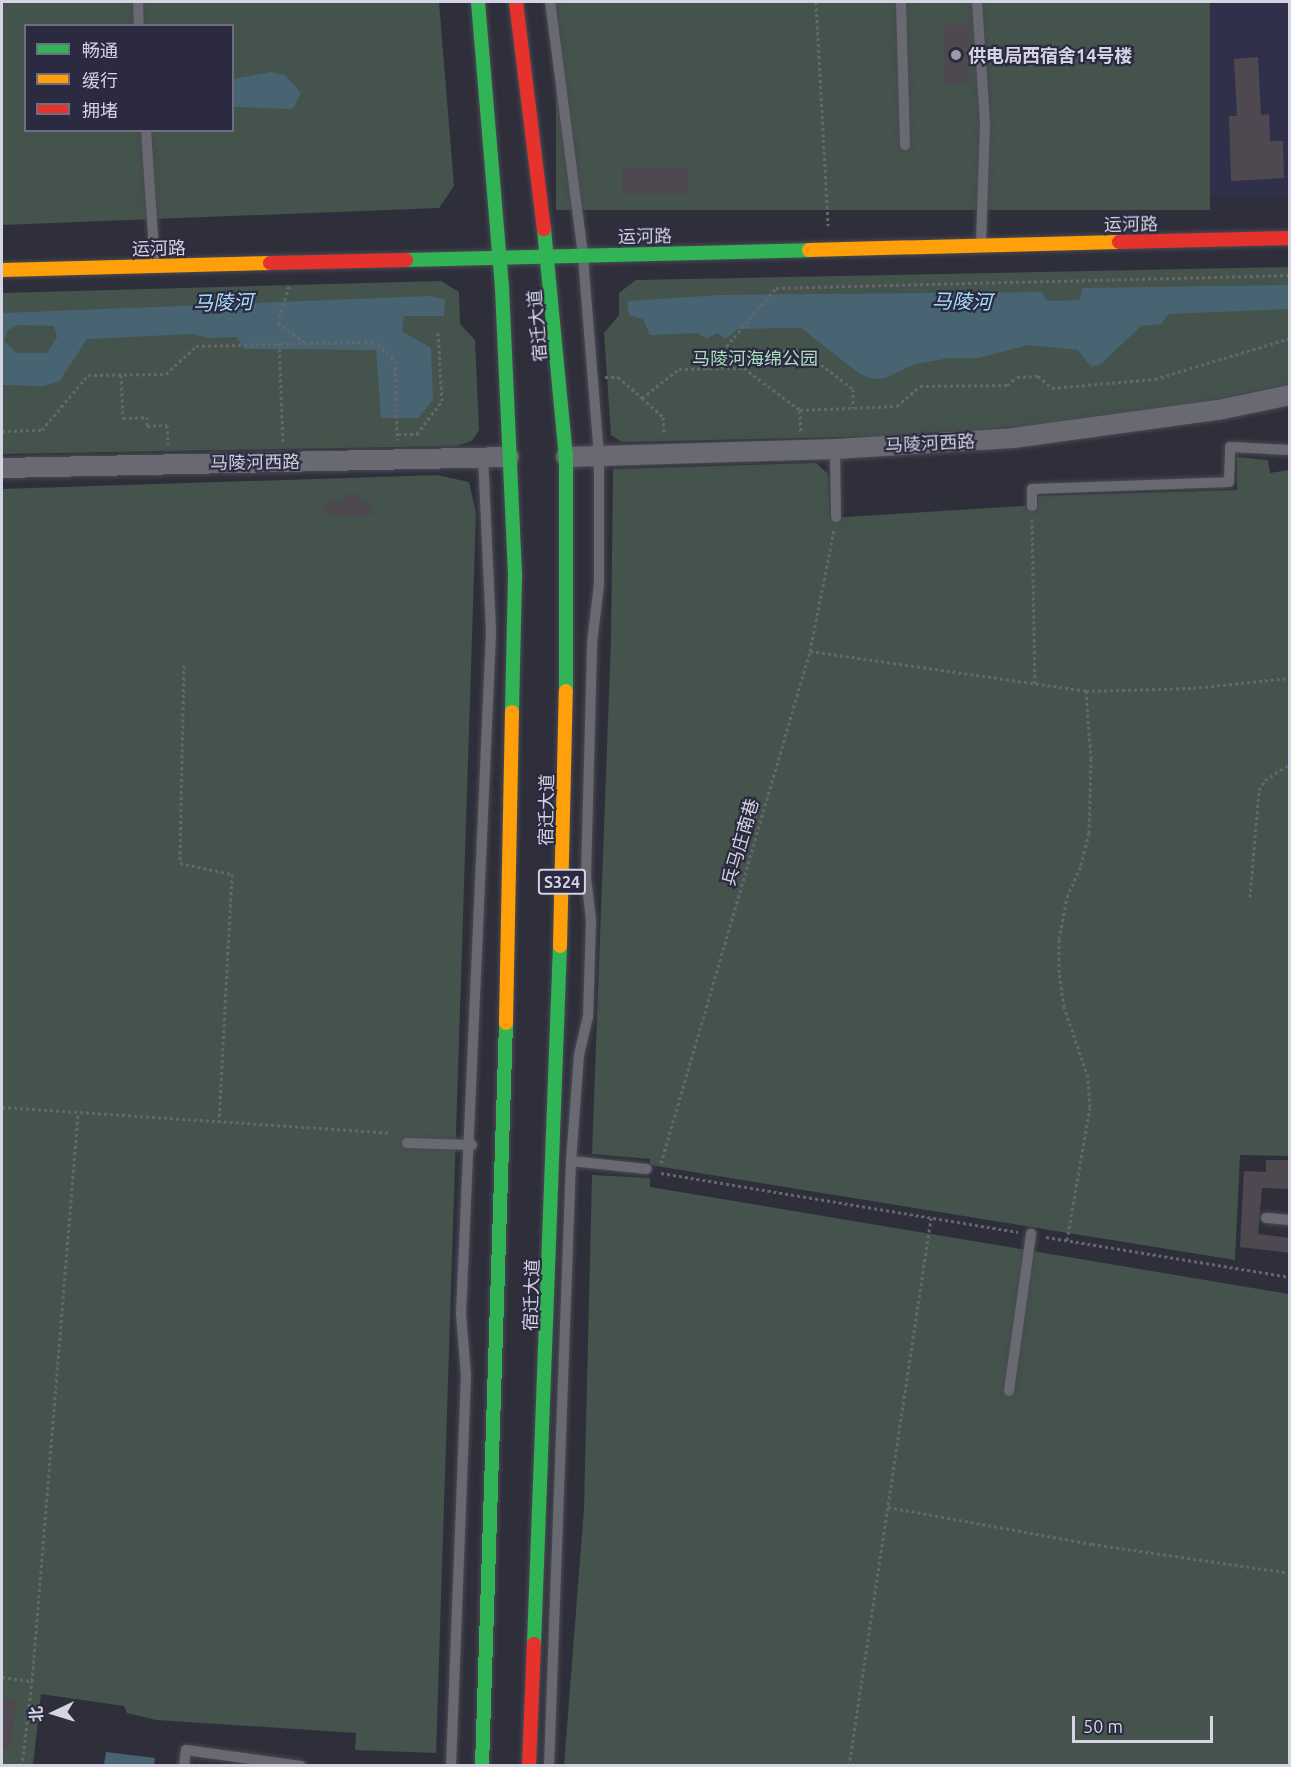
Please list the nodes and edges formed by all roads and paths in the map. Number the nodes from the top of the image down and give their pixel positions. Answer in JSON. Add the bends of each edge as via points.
{"nodes":[{"id":1,"x":138,"y":2,"type":"edge"},
{"id":2,"x":478,"y":2,"type":"edge"},
{"id":3,"x":516,"y":2,"type":"edge"},
{"id":4,"x":550,"y":2,"type":"edge"},
{"id":5,"x":816,"y":2,"type":"edge"},
{"id":6,"x":901,"y":2,"type":"edge"},
{"id":7,"x":977,"y":2,"type":"edge"},
{"id":8,"x":140,"y":24,"type":"edge"},
{"id":9,"x":146,"y":132,"type":"edge"},
{"id":10,"x":905,"y":146,"type":"dead end"},
{"id":11,"x":1290,"y":238,"type":"edge"},
{"id":12,"x":981,"y":245,"type":"junction"},
{"id":13,"x":830,"y":249,"type":"junction"},
{"id":14,"x":583,"y":255,"type":"junction"},
{"id":15,"x":549,"y":256,"type":"junction"},
{"id":16,"x":500,"y":258,"type":"junction"},
{"id":17,"x":155,"y":266,"type":"junction"},
{"id":18,"x":2,"y":270,"type":"edge"},
{"id":19,"x":1290,"y":275,"type":"edge"},
{"id":20,"x":286,"y":294,"type":"dead end"},
{"id":21,"x":438,"y":332,"type":"dead end"},
{"id":22,"x":1290,"y":338,"type":"edge"},
{"id":23,"x":279,"y":343,"type":"junction"},
{"id":24,"x":306,"y":343,"type":"junction"},
{"id":25,"x":722,"y":368,"type":"junction"},
{"id":26,"x":707,"y":369,"type":"junction"},
{"id":27,"x":121,"y":375,"type":"junction"},
{"id":28,"x":600,"y":378,"type":"dead end"},
{"id":29,"x":1290,"y":395,"type":"edge"},
{"id":30,"x":642,"y":398,"type":"junction"},
{"id":31,"x":853,"y":408,"type":"junction"},
{"id":32,"x":800,"y":410,"type":"junction"},
{"id":33,"x":2,"y":431,"type":"edge"},
{"id":34,"x":664,"y":432,"type":"dead end"},
{"id":35,"x":802,"y":449,"type":"junction"},
{"id":36,"x":835,"y":449,"type":"junction"},
{"id":37,"x":1290,"y":450,"type":"edge"},
{"id":38,"x":599,"y":456,"type":"junction"},
{"id":39,"x":483,"y":457,"type":"junction"},
{"id":40,"x":509,"y":457,"type":"junction"},
{"id":41,"x":566,"y":457,"type":"junction"},
{"id":42,"x":283,"y":462,"type":"junction"},
{"id":43,"x":168,"y":465,"type":"junction"},
{"id":44,"x":2,"y":468,"type":"edge"},
{"id":45,"x":1032,"y":506,"type":"joint"},
{"id":46,"x":836,"y":517,"type":"joint"},
{"id":47,"x":810,"y":651,"type":"junction"},
{"id":48,"x":184,"y":665,"type":"dead end"},
{"id":49,"x":1290,"y":678,"type":"edge"},
{"id":50,"x":1035,"y":685,"type":"junction"},
{"id":51,"x":1086,"y":691,"type":"junction"},
{"id":52,"x":1290,"y":764,"type":"edge"},
{"id":53,"x":1250,"y":897,"type":"dead end"},
{"id":54,"x":2,"y":1107,"type":"edge"},
{"id":55,"x":78,"y":1114,"type":"junction"},
{"id":56,"x":219,"y":1123,"type":"junction"},
{"id":57,"x":390,"y":1133,"type":"dead end"},
{"id":58,"x":407,"y":1143,"type":"dead end"},
{"id":59,"x":472,"y":1145,"type":"junction"},
{"id":60,"x":571,"y":1161,"type":"junction"},
{"id":61,"x":653,"y":1170,"type":"junction"},
{"id":62,"x":931,"y":1218,"type":"junction"},
{"id":63,"x":1266,"y":1218,"type":"dead end"},
{"id":64,"x":1290,"y":1220,"type":"edge"},
{"id":65,"x":1030,"y":1234,"type":"junction"},
{"id":66,"x":1067,"y":1240,"type":"junction"},
{"id":67,"x":1290,"y":1277,"type":"edge"},
{"id":68,"x":1009,"y":1391,"type":"dead end"},
{"id":69,"x":888,"y":1507,"type":"junction"},
{"id":70,"x":1290,"y":1573,"type":"edge"},
{"id":71,"x":2,"y":1677,"type":"edge"},
{"id":72,"x":32,"y":1681,"type":"junction"},
{"id":73,"x":22,"y":1766,"type":"edge"},
{"id":74,"x":184,"y":1766,"type":"edge"},
{"id":75,"x":301,"y":1766,"type":"edge"},
{"id":76,"x":451,"y":1766,"type":"edge"},
{"id":77,"x":482,"y":1766,"type":"edge"},
{"id":78,"x":529,"y":1766,"type":"edge"},
{"id":79,"x":549,"y":1766,"type":"edge"},
{"id":80,"x":849,"y":1766,"type":"edge"}],
"edges":[{"from":1,"to":8,"type":"lane"},
{"from":2,"to":16,"type":"main road","name":"宿迁大道"},
{"from":3,"to":15,"type":"main road","name":"宿迁大道","number":"S324"},
{"from":4,"to":14,"type":"lane"},
{"from":5,"to":13,"type":"path"},
{"from":6,"to":10,"type":"lane"},
{"from":7,"to":12,"type":"lane","via":[[985,123]]},
{"from":9,"to":17,"type":"lane"},
{"from":11,"to":12,"type":"main road","name":"运河路"},
{"from":12,"to":13,"type":"main road","name":"运河路"},
{"from":13,"to":14,"type":"main road","name":"运河路"},
{"from":14,"to":15,"type":"main road","name":"运河路"},
{"from":14,"to":38,"type":"lane"},
{"from":15,"to":16,"type":"main road","name":"运河路"},
{"from":15,"to":41,"type":"main road","name":"宿迁大道","number":"S324"},
{"from":16,"to":17,"type":"main road","name":"运河路"},
{"from":16,"to":40,"type":"main road","name":"宿迁大道"},
{"from":17,"to":18,"type":"main road","name":"运河路"},
{"from":19,"to":26,"type":"path","via":[[776,288]]},
{"from":20,"to":24,"type":"path","via":[[278,323]]},
{"from":21,"to":24,"type":"path","via":[[442,401],[417,434],[398,434],[395,361],[378,344]]},
{"from":22,"to":31,"type":"path","via":[[1155,379],[1052,388],[1038,376],[1017,377],[1007,385],[920,386],[897,406]]},
{"from":23,"to":24,"type":"path"},
{"from":23,"to":27,"type":"path","via":[[196,346],[166,374]]},
{"from":23,"to":42,"type":"path"},
{"from":25,"to":26,"type":"path"},
{"from":25,"to":31,"type":"path","via":[[735,351],[802,350],[853,388]]},
{"from":25,"to":32,"type":"path","via":[[744,368]]},
{"from":26,"to":30,"type":"path","via":[[679,369]]},
{"from":27,"to":33,"type":"path","via":[[88,375],[42,430]]},
{"from":27,"to":43,"type":"path","via":[[123,418],[147,417],[147,426],[168,424]]},
{"from":28,"to":30,"type":"path","via":[[618,377]]},
{"from":29,"to":36,"type":"street","name":"马陵河西路","via":[[1218,410],[1013,438]]},
{"from":30,"to":34,"type":"path","via":[[663,417]]},
{"from":31,"to":32,"type":"path"},
{"from":32,"to":35,"type":"path"},
{"from":35,"to":36,"type":"street","name":"马陵河西路"},
{"from":35,"to":38,"type":"street","name":"马陵河西路"},
{"from":36,"to":46,"type":"lane"},
{"from":37,"to":45,"type":"lane","via":[[1230,447],[1229,482],[1032,489]]},
{"from":38,"to":41,"type":"street","name":"马陵河西路"},
{"from":38,"to":60,"type":"lane","via":[[599,584],[592,643],[586,877],[591,920],[588,1006],[579,1055]]},
{"from":39,"to":40,"type":"street","name":"马陵河西路"},
{"from":39,"to":42,"type":"street","name":"马陵河西路"},
{"from":39,"to":59,"type":"lane","via":[[491,631]]},
{"from":40,"to":77,"type":"main road","name":"宿迁大道","via":[[515,578],[503,1149]]},
{"from":41,"to":78,"type":"main road","name":"宿迁大道","number":"S324","via":[[569,574],[555,1159]]},
{"from":42,"to":43,"type":"street","name":"马陵河西路"},
{"from":43,"to":44,"type":"street","name":"马陵河西路"},
{"from":45,"to":50,"type":"path"},
{"from":46,"to":47,"type":"path","name":"兵马庄南巷"},
{"from":47,"to":50,"type":"path"},
{"from":47,"to":61,"type":"path","name":"兵马庄南巷"},
{"from":48,"to":56,"type":"path","via":[[180,862],[232,874]]},
{"from":49,"to":51,"type":"path","via":[[1181,689]]},
{"from":50,"to":51,"type":"path"},
{"from":51,"to":66,"type":"path","via":[[1091,759],[1089,833],[1067,897],[1059,962],[1064,1007],[1088,1077],[1090,1107]]},
{"from":52,"to":53,"type":"path","via":[[1265,780],[1259,790]]},
{"from":54,"to":55,"type":"path"},
{"from":55,"to":56,"type":"path"},
{"from":55,"to":72,"type":"path"},
{"from":56,"to":57,"type":"path"},
{"from":58,"to":59,"type":"lane"},
{"from":59,"to":76,"type":"lane","via":[[462,1314],[466,1376]]},
{"from":60,"to":61,"type":"lane"},
{"from":60,"to":79,"type":"lane"},
{"from":61,"to":62,"type":"path"},
{"from":62,"to":65,"type":"path"},
{"from":62,"to":69,"type":"path"},
{"from":63,"to":64,"type":"lane"},
{"from":65,"to":66,"type":"path"},
{"from":65,"to":68,"type":"lane"},
{"from":66,"to":67,"type":"path"},
{"from":69,"to":70,"type":"path","via":[[1092,1544]]},
{"from":69,"to":80,"type":"path"},
{"from":71,"to":72,"type":"path"},
{"from":72,"to":73,"type":"path"},
{"from":74,"to":75,"type":"lane","via":[[186,1750]]}]}
